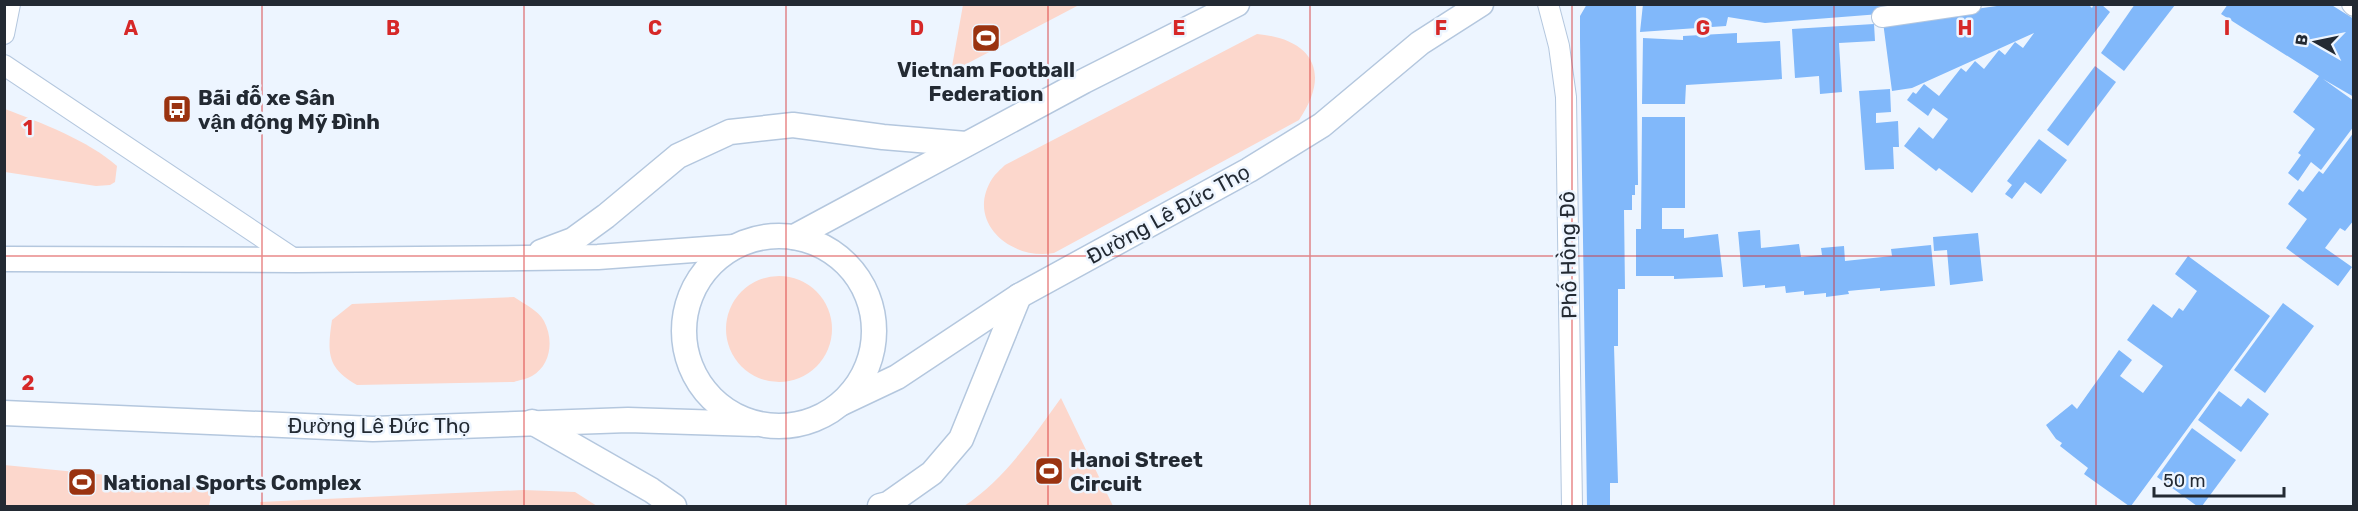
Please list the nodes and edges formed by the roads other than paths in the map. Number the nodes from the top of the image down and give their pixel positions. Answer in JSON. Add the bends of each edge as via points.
{"nodes":[{"id":1,"x":10,"y":4,"type":"edge"},
{"id":2,"x":1237,"y":4,"type":"edge"},
{"id":3,"x":1481,"y":4,"type":"edge"},
{"id":4,"x":1548,"y":4,"type":"edge"},
{"id":5,"x":1971,"y":4,"type":"edge"},
{"id":6,"x":1882,"y":17,"type":"dead end"},
{"id":7,"x":4,"y":34,"type":"edge"},
{"id":8,"x":4,"y":65,"type":"edge"},
{"id":9,"x":966,"y":144,"type":"junction"},
{"id":10,"x":794,"y":237,"type":"junction"},
{"id":11,"x":734,"y":247,"type":"junction"},
{"id":12,"x":525,"y":258,"type":"junction"},
{"id":13,"x":4,"y":259,"type":"edge"},
{"id":14,"x":296,"y":260,"type":"junction"},
{"id":15,"x":1019,"y":296,"type":"junction"},
{"id":16,"x":842,"y":404,"type":"junction"},
{"id":17,"x":4,"y":414,"type":"edge"},
{"id":18,"x":532,"y":422,"type":"junction"},
{"id":19,"x":754,"y":424,"type":"junction"},
{"id":20,"x":674,"y":507,"type":"edge"},
{"id":21,"x":880,"y":507,"type":"edge"},
{"id":22,"x":1572,"y":507,"type":"edge"}],
"edges":[{"from":1,"to":7,"type":"street"},
{"from":2,"to":9,"type":"main road"},
{"from":3,"to":15,"type":"main road","name":"Đường Lê Đức Thọ","via":[[1420,43],[1322,125],[1249,170]]},
{"from":4,"to":22,"type":"street","name":"Phố Hồng Đô","via":[[1566,97]]},
{"from":5,"to":6,"type":"street"},
{"from":8,"to":14,"type":"street"},
{"from":9,"to":10,"type":"main road"},
{"from":9,"to":12,"type":"main road","via":[[793,125],[730,132],[678,156],[573,240]]},
{"from":10,"to":11,"type":"main road","via":[[763,237]]},
{"from":10,"to":16,"type":"main road","via":[[823,246],[848,264],[866,290],[874,320],[873,351],[861,380]]},
{"from":11,"to":12,"type":"main road"},
{"from":11,"to":19,"type":"main road","via":[[708,267],[691,295],[684,327],[688,359],[702,387],[726,410]]},
{"from":12,"to":14,"type":"main road"},
{"from":13,"to":14,"type":"main road"},
{"from":15,"to":16,"type":"main road","name":"Đường Lê Đức Thọ","via":[[897,377]]},
{"from":15,"to":21,"type":"main road","via":[[961,439],[932,473]]},
{"from":16,"to":19,"type":"main road","via":[[816,420],[785,427]]},
{"from":17,"to":18,"type":"main road","name":"Đường Lê Đức Thọ","via":[[373,429]]},
{"from":18,"to":19,"type":"main road","name":"Đường Lê Đức Thọ"},
{"from":18,"to":20,"type":"main road"}]}
